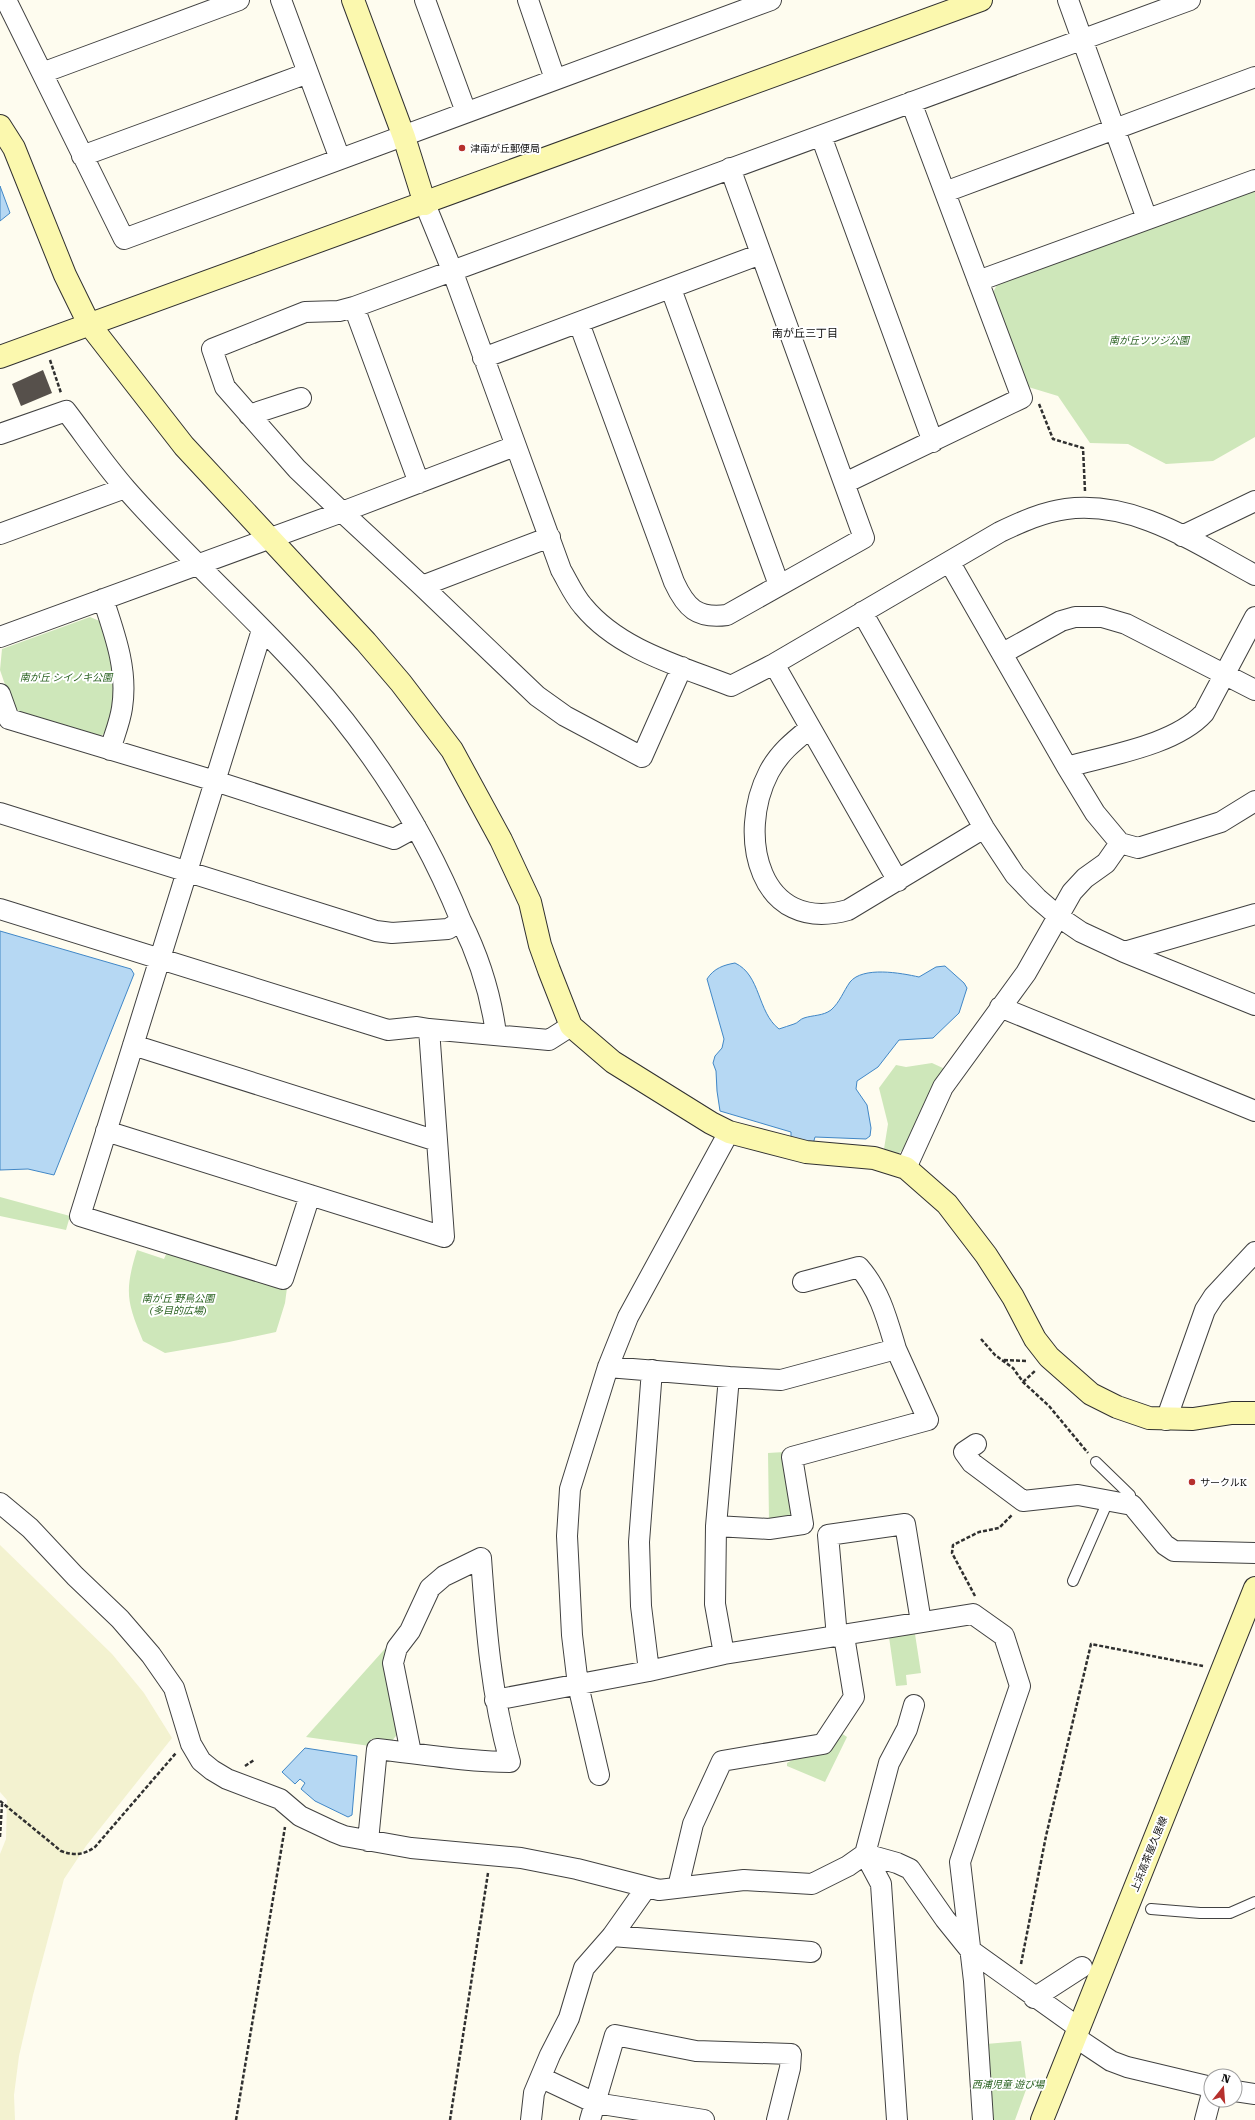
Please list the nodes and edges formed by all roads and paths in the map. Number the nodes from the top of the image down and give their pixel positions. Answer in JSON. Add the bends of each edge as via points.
{"nodes":[{"id":1,"x":6,"y":0,"type":"edge"},
{"id":2,"x":239,"y":0,"type":"edge"},
{"id":3,"x":281,"y":0,"type":"edge"},
{"id":4,"x":353,"y":0,"type":"edge"},
{"id":5,"x":425,"y":0,"type":"edge"},
{"id":6,"x":528,"y":0,"type":"edge"},
{"id":7,"x":771,"y":0,"type":"edge"},
{"id":8,"x":982,"y":0,"type":"edge"},
{"id":9,"x":1068,"y":0,"type":"edge"},
{"id":10,"x":1190,"y":0,"type":"edge"},
{"id":11,"x":1082,"y":40,"type":"junction"},
{"id":12,"x":42,"y":73,"type":"junction"},
{"id":13,"x":308,"y":73,"type":"junction"},
{"id":14,"x":1255,"y":77,"type":"edge"},
{"id":15,"x":556,"y":79,"type":"junction"},
{"id":16,"x":911,"y":102,"type":"junction"},
{"id":17,"x":466,"y":112,"type":"junction"},
{"id":18,"x":0,"y":126,"type":"edge"},
{"id":19,"x":1115,"y":128,"type":"junction"},
{"id":20,"x":821,"y":136,"type":"junction"},
{"id":21,"x":404,"y":137,"type":"junction"},
{"id":22,"x":82,"y":156,"type":"junction"},
{"id":23,"x":340,"y":159,"type":"junction"},
{"id":24,"x":730,"y":168,"type":"junction"},
{"id":25,"x":1255,"y":180,"type":"edge"},
{"id":26,"x":945,"y":192,"type":"junction"},
{"id":27,"x":425,"y":204,"type":"junction"},
{"id":28,"x":1147,"y":219,"type":"junction"},
{"id":29,"x":761,"y":254,"type":"junction"},
{"id":30,"x":452,"y":270,"type":"junction"},
{"id":31,"x":978,"y":281,"type":"junction"},
{"id":32,"x":671,"y":289,"type":"junction"},
{"id":33,"x":354,"y":308,"type":"junction"},
{"id":34,"x":579,"y":323,"type":"junction"},
{"id":35,"x":88,"y":324,"type":"junction"},
{"id":36,"x":0,"y":356,"type":"edge"},
{"id":37,"x":483,"y":358,"type":"junction"},
{"id":38,"x":50,"y":359,"type":"dead end"},
{"id":39,"x":301,"y":398,"type":"dead end"},
{"id":40,"x":1022,"y":398,"type":"junction"},
{"id":41,"x":66,"y":411,"type":"junction"},
{"id":42,"x":250,"y":415,"type":"junction"},
{"id":43,"x":0,"y":434,"type":"edge"},
{"id":44,"x":932,"y":442,"type":"junction"},
{"id":45,"x":515,"y":446,"type":"junction"},
{"id":46,"x":419,"y":483,"type":"junction"},
{"id":47,"x":845,"y":483,"type":"junction"},
{"id":48,"x":125,"y":488,"type":"junction"},
{"id":49,"x":1255,"y":502,"type":"edge"},
{"id":50,"x":1086,"y":508,"type":"junction"},
{"id":51,"x":342,"y":512,"type":"junction"},
{"id":52,"x":0,"y":534,"type":"edge"},
{"id":53,"x":1182,"y":536,"type":"junction"},
{"id":54,"x":550,"y":537,"type":"junction"},
{"id":55,"x":269,"y":538,"type":"junction"},
{"id":56,"x":950,"y":563,"type":"junction"},
{"id":57,"x":195,"y":564,"type":"junction"},
{"id":58,"x":1255,"y":575,"type":"edge"},
{"id":59,"x":422,"y":586,"type":"junction"},
{"id":60,"x":779,"y":586,"type":"junction"},
{"id":61,"x":103,"y":599,"type":"junction"},
{"id":62,"x":862,"y":612,"type":"junction"},
{"id":63,"x":1255,"y":617,"type":"edge"},
{"id":64,"x":262,"y":630,"type":"junction"},
{"id":65,"x":0,"y":637,"type":"edge"},
{"id":66,"x":1003,"y":653,"type":"junction"},
{"id":67,"x":774,"y":664,"type":"junction"},
{"id":68,"x":682,"y":667,"type":"junction"},
{"id":69,"x":1225,"y":674,"type":"junction"},
{"id":70,"x":1255,"y":690,"type":"edge"},
{"id":71,"x":0,"y":694,"type":"edge"},
{"id":72,"x":810,"y":728,"type":"junction"},
{"id":73,"x":110,"y":750,"type":"junction"},
{"id":74,"x":1067,"y":767,"type":"junction"},
{"id":75,"x":215,"y":781,"type":"junction"},
{"id":76,"x":1255,"y":801,"type":"edge"},
{"id":77,"x":0,"y":813,"type":"edge"},
{"id":78,"x":416,"y":827,"type":"junction"},
{"id":79,"x":984,"y":828,"type":"junction"},
{"id":80,"x":1120,"y":843,"type":"junction"},
{"id":81,"x":188,"y":871,"type":"junction"},
{"id":82,"x":898,"y":881,"type":"junction"},
{"id":83,"x":0,"y":909,"type":"edge"},
{"id":84,"x":1255,"y":914,"type":"edge"},
{"id":85,"x":1059,"y":917,"type":"junction"},
{"id":86,"x":461,"y":921,"type":"junction"},
{"id":87,"x":1124,"y":952,"type":"junction"},
{"id":88,"x":160,"y":959,"type":"junction"},
{"id":89,"x":1255,"y":1005,"type":"edge"},
{"id":90,"x":1000,"y":1007,"type":"junction"},
{"id":91,"x":572,"y":1026,"type":"junction"},
{"id":92,"x":429,"y":1028,"type":"junction"},
{"id":93,"x":496,"y":1034,"type":"junction"},
{"id":94,"x":133,"y":1045,"type":"junction"},
{"id":95,"x":1255,"y":1111,"type":"edge"},
{"id":96,"x":106,"y":1131,"type":"junction"},
{"id":97,"x":729,"y":1132,"type":"junction"},
{"id":98,"x":437,"y":1141,"type":"junction"},
{"id":99,"x":906,"y":1168,"type":"junction"},
{"id":100,"x":310,"y":1195,"type":"junction"},
{"id":101,"x":1255,"y":1252,"type":"edge"},
{"id":102,"x":803,"y":1282,"type":"dead end"},
{"id":103,"x":981,"y":1339,"type":"dead end"},
{"id":104,"x":896,"y":1349,"type":"junction"},
{"id":105,"x":608,"y":1366,"type":"junction"},
{"id":106,"x":652,"y":1370,"type":"junction"},
{"id":107,"x":729,"y":1376,"type":"junction"},
{"id":108,"x":1255,"y":1413,"type":"edge"},
{"id":109,"x":1166,"y":1420,"type":"junction"},
{"id":110,"x":976,"y":1444,"type":"dead end"},
{"id":111,"x":1096,"y":1462,"type":"joint"},
{"id":112,"x":1023,"y":1501,"type":"junction"},
{"id":113,"x":1108,"y":1501,"type":"junction"},
{"id":114,"x":0,"y":1503,"type":"edge"},
{"id":115,"x":1132,"y":1505,"type":"junction"},
{"id":116,"x":716,"y":1526,"type":"junction"},
{"id":117,"x":1255,"y":1553,"type":"edge"},
{"id":118,"x":1073,"y":1581,"type":"dead end"},
{"id":119,"x":1255,"y":1588,"type":"edge"},
{"id":120,"x":983,"y":1621,"type":"junction"},
{"id":121,"x":921,"y":1622,"type":"junction"},
{"id":122,"x":840,"y":1636,"type":"junction"},
{"id":123,"x":724,"y":1654,"type":"junction"},
{"id":124,"x":1203,"y":1666,"type":"dead end"},
{"id":125,"x":649,"y":1671,"type":"junction"},
{"id":126,"x":578,"y":1685,"type":"junction"},
{"id":127,"x":495,"y":1700,"type":"junction"},
{"id":128,"x":914,"y":1705,"type":"dead end"},
{"id":129,"x":191,"y":1744,"type":"junction"},
{"id":130,"x":411,"y":1753,"type":"junction"},
{"id":131,"x":599,"y":1775,"type":"dead end"},
{"id":132,"x":0,"y":1801,"type":"edge"},
{"id":133,"x":3,"y":1804,"type":"junction"},
{"id":134,"x":292,"y":1810,"type":"junction"},
{"id":135,"x":0,"y":1837,"type":"edge"},
{"id":136,"x":368,"y":1841,"type":"junction"},
{"id":137,"x":866,"y":1854,"type":"junction"},
{"id":138,"x":491,"y":1855,"type":"junction"},
{"id":139,"x":678,"y":1886,"type":"junction"},
{"id":140,"x":646,"y":1888,"type":"junction"},
{"id":141,"x":1255,"y":1902,"type":"edge"},
{"id":142,"x":1150,"y":1910,"type":"dead end"},
{"id":143,"x":612,"y":1936,"type":"junction"},
{"id":144,"x":970,"y":1950,"type":"junction"},
{"id":145,"x":811,"y":1952,"type":"dead end"},
{"id":146,"x":1082,"y":1967,"type":"dead end"},
{"id":147,"x":1017,"y":1986,"type":"junction"},
{"id":148,"x":1034,"y":1998,"type":"junction"},
{"id":149,"x":1077,"y":2033,"type":"junction"},
{"id":150,"x":542,"y":2078,"type":"junction"},
{"id":151,"x":1203,"y":2085,"type":"edge"},
{"id":152,"x":1243,"y":2092,"type":"edge"},
{"id":153,"x":1255,"y":2094,"type":"edge"},
{"id":154,"x":1208,"y":2108,"type":"edge"},
{"id":155,"x":593,"y":2111,"type":"edge"},
{"id":156,"x":236,"y":2120,"type":"edge"},
{"id":157,"x":450,"y":2120,"type":"edge"},
{"id":158,"x":531,"y":2120,"type":"edge"},
{"id":159,"x":704,"y":2120,"type":"edge"},
{"id":160,"x":777,"y":2120,"type":"edge"},
{"id":161,"x":897,"y":2120,"type":"edge"},
{"id":162,"x":983,"y":2120,"type":"edge"},
{"id":163,"x":1042,"y":2120,"type":"edge"},
{"id":164,"x":1205,"y":2120,"type":"edge"}],
"edges":[{"from":1,"to":12,"type":"street"},
{"from":2,"to":12,"type":"street"},
{"from":3,"to":13,"type":"street"},
{"from":4,"to":21,"type":"street"},
{"from":5,"to":17,"type":"street"},
{"from":6,"to":15,"type":"street"},
{"from":7,"to":15,"type":"street"},
{"from":8,"to":27,"type":"street"},
{"from":9,"to":11,"type":"street"},
{"from":10,"to":11,"type":"street"},
{"from":11,"to":16,"type":"street"},
{"from":11,"to":19,"type":"street"},
{"from":12,"to":22,"type":"street"},
{"from":13,"to":22,"type":"street"},
{"from":13,"to":23,"type":"street"},
{"from":14,"to":19,"type":"street"},
{"from":15,"to":17,"type":"street"},
{"from":16,"to":20,"type":"street"},
{"from":16,"to":26,"type":"street"},
{"from":17,"to":21,"type":"street"},
{"from":18,"to":35,"type":"street","via":[[14,148],[65,275]]},
{"from":19,"to":26,"type":"street"},
{"from":19,"to":28,"type":"street"},
{"from":20,"to":24,"type":"street"},
{"from":20,"to":44,"type":"street"},
{"from":21,"to":23,"type":"street"},
{"from":21,"to":27,"type":"street"},
{"from":22,"to":23,"type":"street","via":[[124,239]]},
{"from":24,"to":29,"type":"street"},
{"from":24,"to":30,"type":"street"},
{"from":25,"to":28,"type":"street"},
{"from":26,"to":31,"type":"street"},
{"from":27,"to":30,"type":"street"},
{"from":27,"to":35,"type":"street"},
{"from":28,"to":31,"type":"street"},
{"from":29,"to":32,"type":"street"},
{"from":29,"to":47,"type":"street"},
{"from":30,"to":33,"type":"street"},
{"from":30,"to":37,"type":"street"},
{"from":31,"to":40,"type":"street"},
{"from":32,"to":34,"type":"street"},
{"from":32,"to":60,"type":"street"},
{"from":33,"to":42,"type":"street","via":[[305,312],[212,349],[225,387]]},
{"from":33,"to":46,"type":"street"},
{"from":34,"to":37,"type":"street"},
{"from":34,"to":60,"type":"street","via":[[674,582],[685,602],[692,610],[716,616],[727,614]]},
{"from":35,"to":36,"type":"street"},
{"from":35,"to":55,"type":"street","via":[[184,446]]},
{"from":37,"to":45,"type":"street"},
{"from":38,"to":41,"type":"path"},
{"from":39,"to":42,"type":"street"},
{"from":40,"to":44,"type":"street"},
{"from":40,"to":50,"type":"path","via":[[1034,392],[1053,439],[1082,448]]},
{"from":41,"to":43,"type":"street"},
{"from":41,"to":48,"type":"street"},
{"from":42,"to":51,"type":"street","via":[[297,469]]},
{"from":44,"to":47,"type":"street"},
{"from":45,"to":46,"type":"street"},
{"from":45,"to":54,"type":"street"},
{"from":46,"to":51,"type":"street"},
{"from":47,"to":60,"type":"street","via":[[864,538]]},
{"from":48,"to":52,"type":"street"},
{"from":48,"to":57,"type":"street"},
{"from":49,"to":53,"type":"street"},
{"from":50,"to":53,"type":"street","via":[[1101,508],[1135,515]]},
{"from":50,"to":56,"type":"street","via":[[1066,509],[1033,518],[1000,532]]},
{"from":51,"to":55,"type":"street"},
{"from":51,"to":59,"type":"street"},
{"from":53,"to":58,"type":"street"},
{"from":54,"to":59,"type":"street"},
{"from":54,"to":68,"type":"street","via":[[561,570],[583,607],[616,637]]},
{"from":55,"to":57,"type":"street"},
{"from":55,"to":91,"type":"street","via":[[366,642],[452,750],[501,840],[530,902],[548,970]]},
{"from":56,"to":62,"type":"street"},
{"from":56,"to":66,"type":"street"},
{"from":57,"to":61,"type":"street"},
{"from":57,"to":64,"type":"street"},
{"from":59,"to":68,"type":"street","via":[[537,696],[583,726],[642,757]]},
{"from":61,"to":65,"type":"street"},
{"from":61,"to":73,"type":"street","via":[[118,647],[123,677],[122,708]]},
{"from":62,"to":67,"type":"street"},
{"from":62,"to":79,"type":"street"},
{"from":63,"to":69,"type":"street"},
{"from":64,"to":75,"type":"street"},
{"from":64,"to":78,"type":"street","via":[[344,721],[393,786]]},
{"from":66,"to":69,"type":"street","via":[[1061,621],[1075,617],[1102,616],[1126,624]]},
{"from":66,"to":74,"type":"street"},
{"from":67,"to":68,"type":"street","via":[[731,686]]},
{"from":67,"to":72,"type":"street"},
{"from":69,"to":70,"type":"street"},
{"from":69,"to":74,"type":"street","via":[[1204,713],[1187,728],[1162,740]]},
{"from":71,"to":73,"type":"street","via":[[9,719]]},
{"from":72,"to":82,"type":"street"},
{"from":72,"to":82,"type":"street","via":[[785,748],[775,761],[758,801],[754,839],[761,874],[768,887],[792,906],[806,912],[823,914],[848,910]]},
{"from":73,"to":75,"type":"street"},
{"from":74,"to":80,"type":"street","via":[[1095,813]]},
{"from":75,"to":78,"type":"street","via":[[394,839]]},
{"from":75,"to":81,"type":"street"},
{"from":76,"to":80,"type":"street","via":[[1221,822],[1138,848]]},
{"from":77,"to":81,"type":"street"},
{"from":78,"to":86,"type":"street","via":[[443,877]]},
{"from":79,"to":82,"type":"street"},
{"from":79,"to":85,"type":"street","via":[[1015,875]]},
{"from":80,"to":85,"type":"street","via":[[1106,862],[1072,892],[1064,903]]},
{"from":81,"to":86,"type":"street","via":[[376,931],[392,933],[448,929]]},
{"from":81,"to":88,"type":"street"},
{"from":83,"to":88,"type":"street"},
{"from":84,"to":87,"type":"street"},
{"from":85,"to":87,"type":"street","via":[[1081,932]]},
{"from":85,"to":90,"type":"street","via":[[1026,973]]},
{"from":86,"to":93,"type":"street","via":[[471,942],[493,1014]]},
{"from":87,"to":89,"type":"street"},
{"from":88,"to":92,"type":"street","via":[[388,1030]]},
{"from":88,"to":94,"type":"street"},
{"from":90,"to":95,"type":"street"},
{"from":90,"to":99,"type":"street","via":[[943,1087]]},
{"from":91,"to":93,"type":"street","via":[[549,1040]]},
{"from":91,"to":97,"type":"street","via":[[613,1062]]},
{"from":92,"to":93,"type":"street"},
{"from":92,"to":98,"type":"street"},
{"from":94,"to":96,"type":"street"},
{"from":94,"to":98,"type":"street"},
{"from":96,"to":100,"type":"street"},
{"from":96,"to":100,"type":"street","via":[[80,1216],[284,1279]]},
{"from":97,"to":99,"type":"street","via":[[806,1152],[874,1158]]},
{"from":97,"to":105,"type":"street","via":[[628,1317]]},
{"from":98,"to":100,"type":"street","via":[[444,1237]]},
{"from":99,"to":109,"type":"street","via":[[947,1204],[1013,1297],[1035,1339],[1049,1357],[1091,1394],[1117,1407],[1149,1418]]},
{"from":101,"to":109,"type":"street","via":[[1214,1296],[1205,1310]]},
{"from":102,"to":104,"type":"street","via":[[859,1267],[870,1279],[880,1298]]},
{"from":103,"to":111,"type":"path","via":[[1049,1406]]},
{"from":104,"to":107,"type":"street","via":[[781,1380]]},
{"from":104,"to":116,"type":"street","via":[[928,1420],[792,1457],[803,1524],[769,1529]]},
{"from":105,"to":106,"type":"street"},
{"from":105,"to":126,"type":"street","via":[[570,1490],[567,1536],[569,1588]]},
{"from":106,"to":107,"type":"street"},
{"from":106,"to":125,"type":"street","via":[[639,1542],[641,1606]]},
{"from":107,"to":116,"type":"street"},
{"from":108,"to":109,"type":"street"},
{"from":110,"to":112,"type":"street","via":[[964,1452],[972,1463]]},
{"from":111,"to":115,"type":"lane","via":[[1130,1495]]},
{"from":112,"to":113,"type":"street","via":[[1068,1495]]},
{"from":112,"to":120,"type":"path","via":[[1004,1526],[979,1532],[954,1545],[952,1553],[981,1606]]},
{"from":113,"to":115,"type":"street"},
{"from":113,"to":118,"type":"lane"},
{"from":114,"to":129,"type":"street","via":[[30,1528],[120,1619],[151,1655],[174,1688]]},
{"from":115,"to":117,"type":"street","via":[[1165,1545],[1174,1551]]},
{"from":116,"to":123,"type":"street","via":[[715,1604]]},
{"from":119,"to":149,"type":"street","name":"上浜高茶屋久居線"},
{"from":120,"to":121,"type":"street","via":[[973,1614]]},
{"from":120,"to":144,"type":"street","via":[[1004,1636],[1020,1686],[960,1862]]},
{"from":121,"to":122,"type":"street"},
{"from":121,"to":122,"type":"street","via":[[905,1524],[828,1535]]},
{"from":122,"to":123,"type":"street"},
{"from":122,"to":139,"type":"street","via":[[854,1697],[823,1744],[722,1761],[693,1824]]},
{"from":123,"to":125,"type":"street"},
{"from":124,"to":147,"type":"path","via":[[1091,1644],[1046,1836]]},
{"from":125,"to":126,"type":"street"},
{"from":126,"to":127,"type":"street"},
{"from":126,"to":131,"type":"street"},
{"from":127,"to":130,"type":"street","via":[[510,1762]]},
{"from":127,"to":130,"type":"street","via":[[486,1636],[481,1558],[444,1576],[430,1588],[410,1631],[397,1648],[393,1663]]},
{"from":128,"to":137,"type":"street","via":[[907,1729],[889,1763]]},
{"from":129,"to":133,"type":"path","via":[[177,1752],[87,1853],[72,1855],[61,1851]]},
{"from":129,"to":134,"type":"street","via":[[201,1761],[212,1770],[227,1779],[280,1799]]},
{"from":130,"to":136,"type":"street","via":[[377,1749]]},
{"from":132,"to":133,"type":"path"},
{"from":133,"to":135,"type":"path"},
{"from":134,"to":136,"type":"street","via":[[334,1832]]},
{"from":134,"to":156,"type":"path","via":[[284,1830]]},
{"from":136,"to":138,"type":"street","via":[[411,1848]]},
{"from":137,"to":139,"type":"street","via":[[812,1884],[744,1880],[698,1887]]},
{"from":137,"to":144,"type":"street","via":[[910,1869],[944,1919]]},
{"from":137,"to":161,"type":"street","via":[[881,1884]]},
{"from":138,"to":140,"type":"street","via":[[521,1858]]},
{"from":138,"to":157,"type":"path"},
{"from":139,"to":140,"type":"street","via":[[659,1890]]},
{"from":140,"to":143,"type":"street"},
{"from":141,"to":142,"type":"lane","via":[[1230,1913]]},
{"from":143,"to":145,"type":"street"},
{"from":143,"to":150,"type":"street","via":[[584,1968],[569,2018],[550,2055]]},
{"from":144,"to":147,"type":"street"},
{"from":144,"to":162,"type":"street"},
{"from":146,"to":148,"type":"street"},
{"from":147,"to":148,"type":"street"},
{"from":148,"to":149,"type":"street"},
{"from":149,"to":151,"type":"street","via":[[1110,2061],[1127,2068]]},
{"from":149,"to":163,"type":"street","name":"上浜高茶屋久居線"},
{"from":150,"to":155,"type":"street"},
{"from":150,"to":158,"type":"street","via":[[534,2093]]},
{"from":152,"to":153,"type":"street"},
{"from":154,"to":164,"type":"street"},
{"from":155,"to":159,"type":"street"},
{"from":155,"to":160,"type":"street","via":[[615,2036],[696,2051],[791,2054]]}]}
